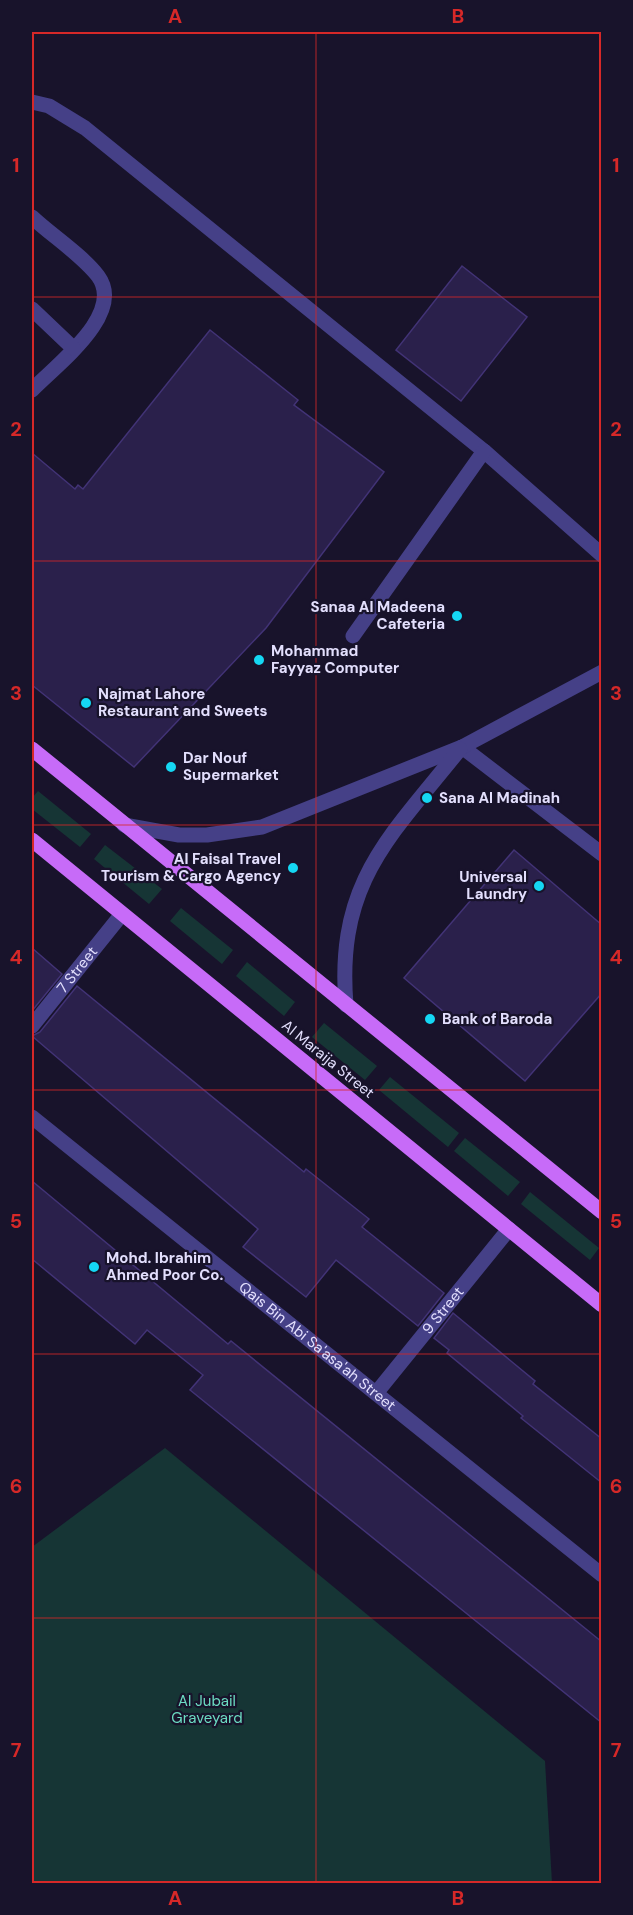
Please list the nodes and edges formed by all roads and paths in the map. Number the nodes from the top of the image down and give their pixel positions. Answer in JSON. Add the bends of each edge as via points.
{"nodes":[{"id":1,"x":32,"y":102,"type":"edge"},
{"id":2,"x":32,"y":217,"type":"edge"},
{"id":3,"x":32,"y":309,"type":"edge"},
{"id":4,"x":73,"y":348,"type":"junction"},
{"id":5,"x":32,"y":390,"type":"edge"},
{"id":6,"x":484,"y":451,"type":"junction"},
{"id":7,"x":602,"y":555,"type":"edge"},
{"id":8,"x":353,"y":636,"type":"dead end"},
{"id":9,"x":602,"y":672,"type":"edge"},
{"id":10,"x":462,"y":747,"type":"junction"},
{"id":11,"x":32,"y":749,"type":"edge"},
{"id":12,"x":124,"y":825,"type":"junction"},
{"id":13,"x":32,"y":840,"type":"edge"},
{"id":14,"x":602,"y":854,"type":"edge"},
{"id":15,"x":122,"y":914,"type":"junction"},
{"id":16,"x":346,"y":1005,"type":"junction"},
{"id":17,"x":32,"y":1026,"type":"edge"},
{"id":18,"x":32,"y":1118,"type":"edge"},
{"id":19,"x":602,"y":1212,"type":"edge"},
{"id":20,"x":509,"y":1229,"type":"junction"},
{"id":21,"x":602,"y":1305,"type":"edge"},
{"id":22,"x":377,"y":1392,"type":"junction"},
{"id":23,"x":602,"y":1575,"type":"edge"}],
"edges":[{"from":1,"to":6,"type":"street","via":[[49,106],[85,128]]},
{"from":2,"to":4,"type":"street","via":[[90,268],[103,286],[100,319]]},
{"from":3,"to":4,"type":"street"},
{"from":4,"to":5,"type":"street"},
{"from":6,"to":7,"type":"street"},
{"from":6,"to":8,"type":"street"},
{"from":9,"to":10,"type":"street"},
{"from":10,"to":12,"type":"street","via":[[262,827],[179,835]]},
{"from":10,"to":14,"type":"street"},
{"from":10,"to":16,"type":"street","via":[[374,857],[361,884],[345,943]]},
{"from":11,"to":12,"type":"main road"},
{"from":12,"to":16,"type":"main road"},
{"from":13,"to":15,"type":"main road","name":"Al Maraija Street"},
{"from":15,"to":17,"type":"street","name":"7 Street"},
{"from":15,"to":20,"type":"main road","name":"Al Maraija Street"},
{"from":16,"to":19,"type":"main road"},
{"from":18,"to":22,"type":"street","name":"Qais Bin Abi Sa'asa'ah Street"},
{"from":20,"to":21,"type":"main road","name":"Al Maraija Street"},
{"from":20,"to":22,"type":"street","name":"9 Street"},
{"from":22,"to":23,"type":"street","name":"Qais Bin Abi Sa'asa'ah Street"}]}
